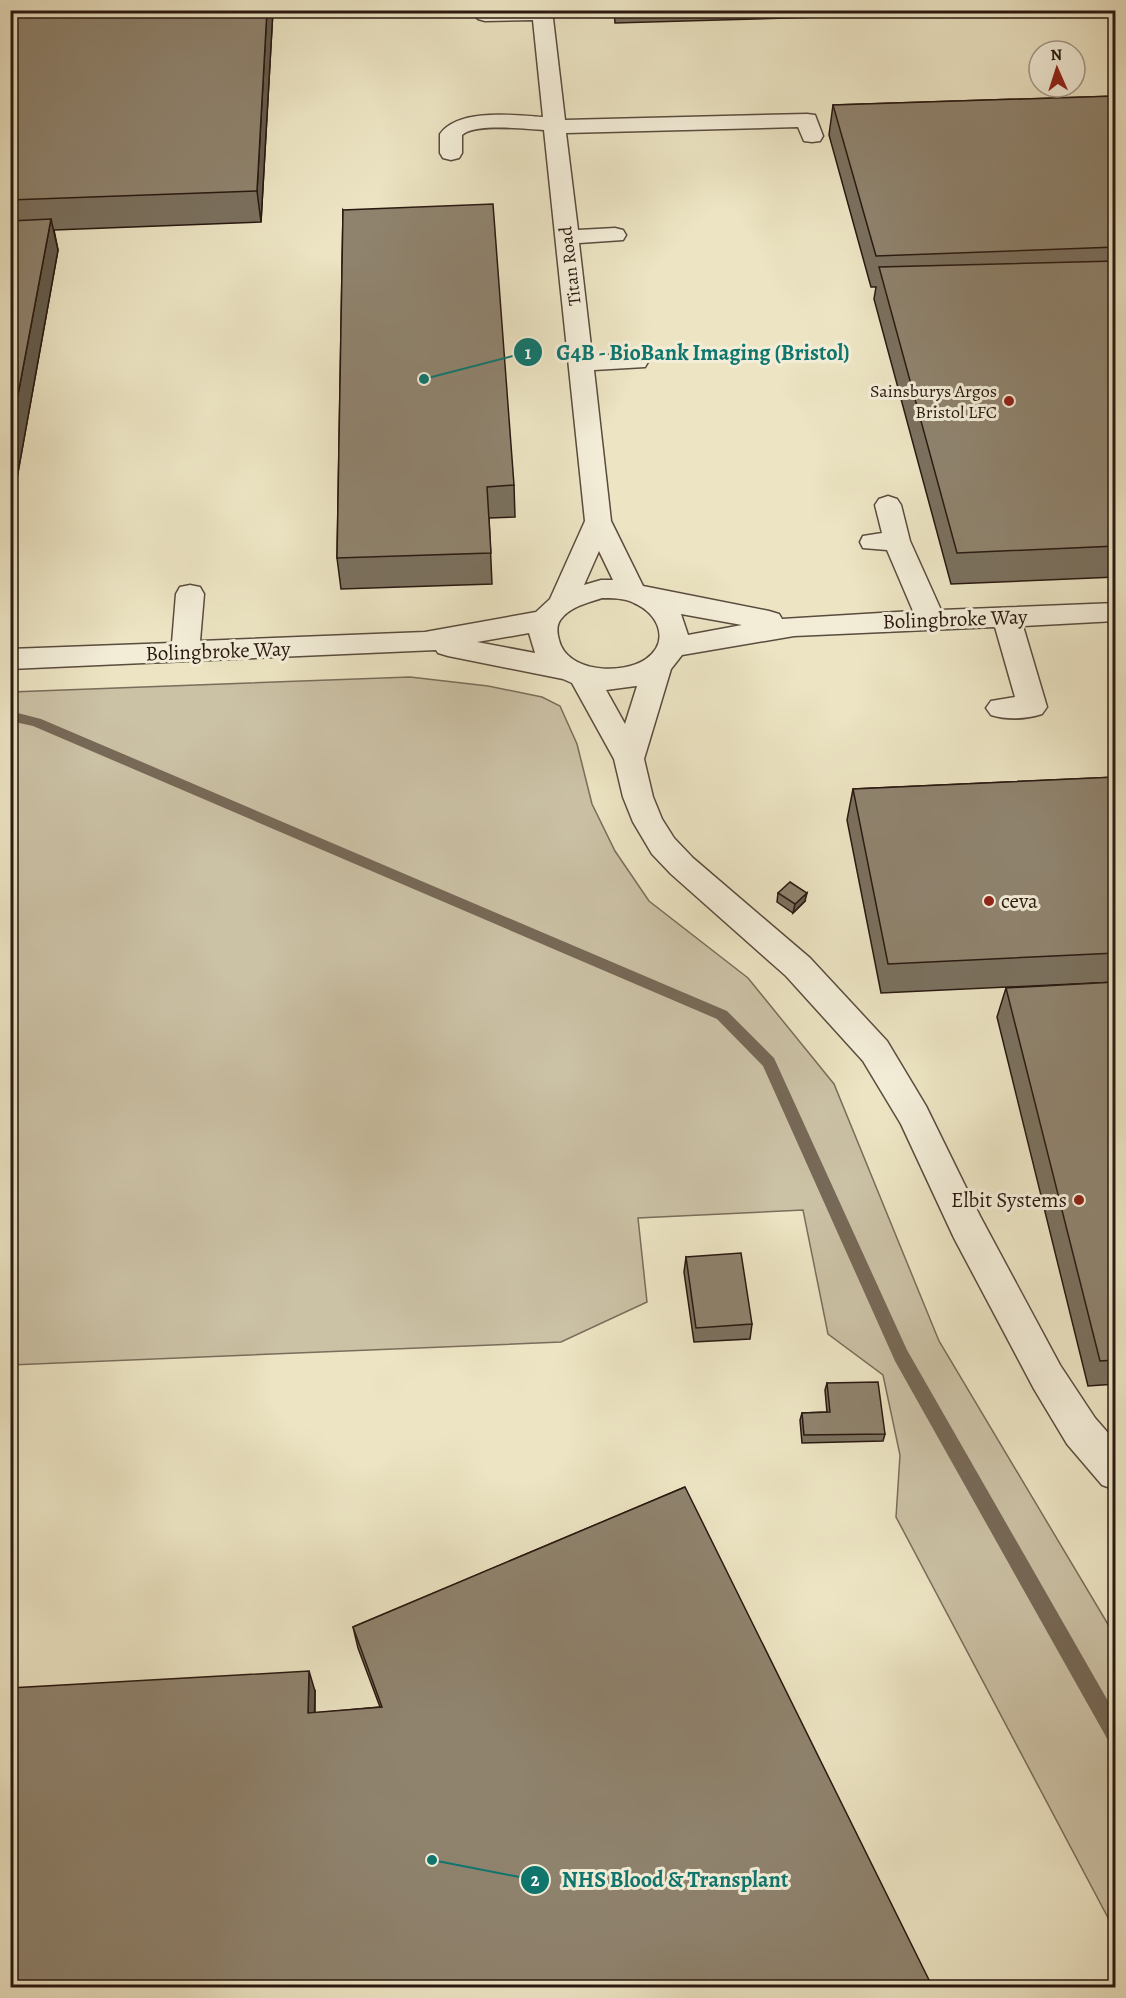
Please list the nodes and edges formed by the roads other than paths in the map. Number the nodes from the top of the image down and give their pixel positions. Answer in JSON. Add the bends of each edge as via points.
{"nodes":[{"id":1,"x":542,"y":12,"type":"edge"},
{"id":2,"x":485,"y":15,"type":"dead end"},
{"id":3,"x":554,"y":123,"type":"junction"},
{"id":4,"x":812,"y":136,"type":"dead end"},
{"id":5,"x":451,"y":153,"type":"dead end"},
{"id":6,"x":615,"y":235,"type":"dead end"},
{"id":7,"x":567,"y":237,"type":"junction"},
{"id":8,"x":636,"y":362,"type":"dead end"},
{"id":9,"x":582,"y":363,"type":"junction"},
{"id":10,"x":888,"y":505,"type":"dead end"},
{"id":11,"x":598,"y":521,"type":"junction"},
{"id":12,"x":190,"y":594,"type":"dead end"},
{"id":13,"x":640,"y":595,"type":"junction"},
{"id":14,"x":554,"y":610,"type":"junction"},
{"id":15,"x":1116,"y":612,"type":"edge"},
{"id":16,"x":1006,"y":617,"type":"junction"},
{"id":17,"x":931,"y":620,"type":"junction"},
{"id":18,"x":794,"y":626,"type":"junction"},
{"id":19,"x":425,"y":642,"type":"junction"},
{"id":20,"x":185,"y":652,"type":"junction"},
{"id":21,"x":665,"y":656,"type":"junction"},
{"id":22,"x":10,"y":659,"type":"edge"},
{"id":23,"x":574,"y":673,"type":"junction"},
{"id":24,"x":1002,"y":708,"type":"dead end"},
{"id":25,"x":629,"y":759,"type":"junction"},
{"id":26,"x":1116,"y":1472,"type":"edge"}],
"edges":[{"from":1,"to":2,"type":"street"},
{"from":1,"to":3,"type":"street","name":"Titan Road"},
{"from":3,"to":4,"type":"street","via":[[570,127],[807,120]]},
{"from":3,"to":5,"type":"street","via":[[471,124],[457,128],[451,134]]},
{"from":3,"to":7,"type":"street","name":"Titan Road"},
{"from":6,"to":7,"type":"street"},
{"from":7,"to":9,"type":"street","name":"Titan Road"},
{"from":8,"to":9,"type":"street"},
{"from":9,"to":11,"type":"street","name":"Titan Road"},
{"from":10,"to":17,"type":"street","via":[[885,542]]},
{"from":11,"to":13,"type":"street","name":"Titan Road"},
{"from":11,"to":14,"type":"street","name":"Titan Road"},
{"from":12,"to":20,"type":"street"},
{"from":13,"to":14,"type":"street","via":[[601,590],[581,593]]},
{"from":13,"to":18,"type":"street","name":"Bolingbroke Way"},
{"from":13,"to":21,"type":"street","via":[[660,606],[674,625],[675,636]]},
{"from":14,"to":19,"type":"street","name":"Bolingbroke Way"},
{"from":14,"to":23,"type":"street","via":[[542,631],[546,651]]},
{"from":15,"to":16,"type":"street","name":"Bolingbroke Way"},
{"from":16,"to":17,"type":"street","name":"Bolingbroke Way"},
{"from":16,"to":24,"type":"street","via":[[1032,707]]},
{"from":17,"to":18,"type":"street","name":"Bolingbroke Way"},
{"from":18,"to":21,"type":"street","name":"Bolingbroke Way"},
{"from":19,"to":20,"type":"street","name":"Bolingbroke Way"},
{"from":19,"to":23,"type":"street","name":"Bolingbroke Way"},
{"from":20,"to":22,"type":"street","name":"Bolingbroke Way"},
{"from":21,"to":23,"type":"street","via":[[638,676],[604,680]]},
{"from":21,"to":25,"type":"street"},
{"from":23,"to":25,"type":"street","via":[[597,699]]},
{"from":25,"to":26,"type":"street","via":[[648,822],[663,846],[798,967],[875,1051],[914,1116],[967,1227],[1047,1377],[1081,1431]]}]}
